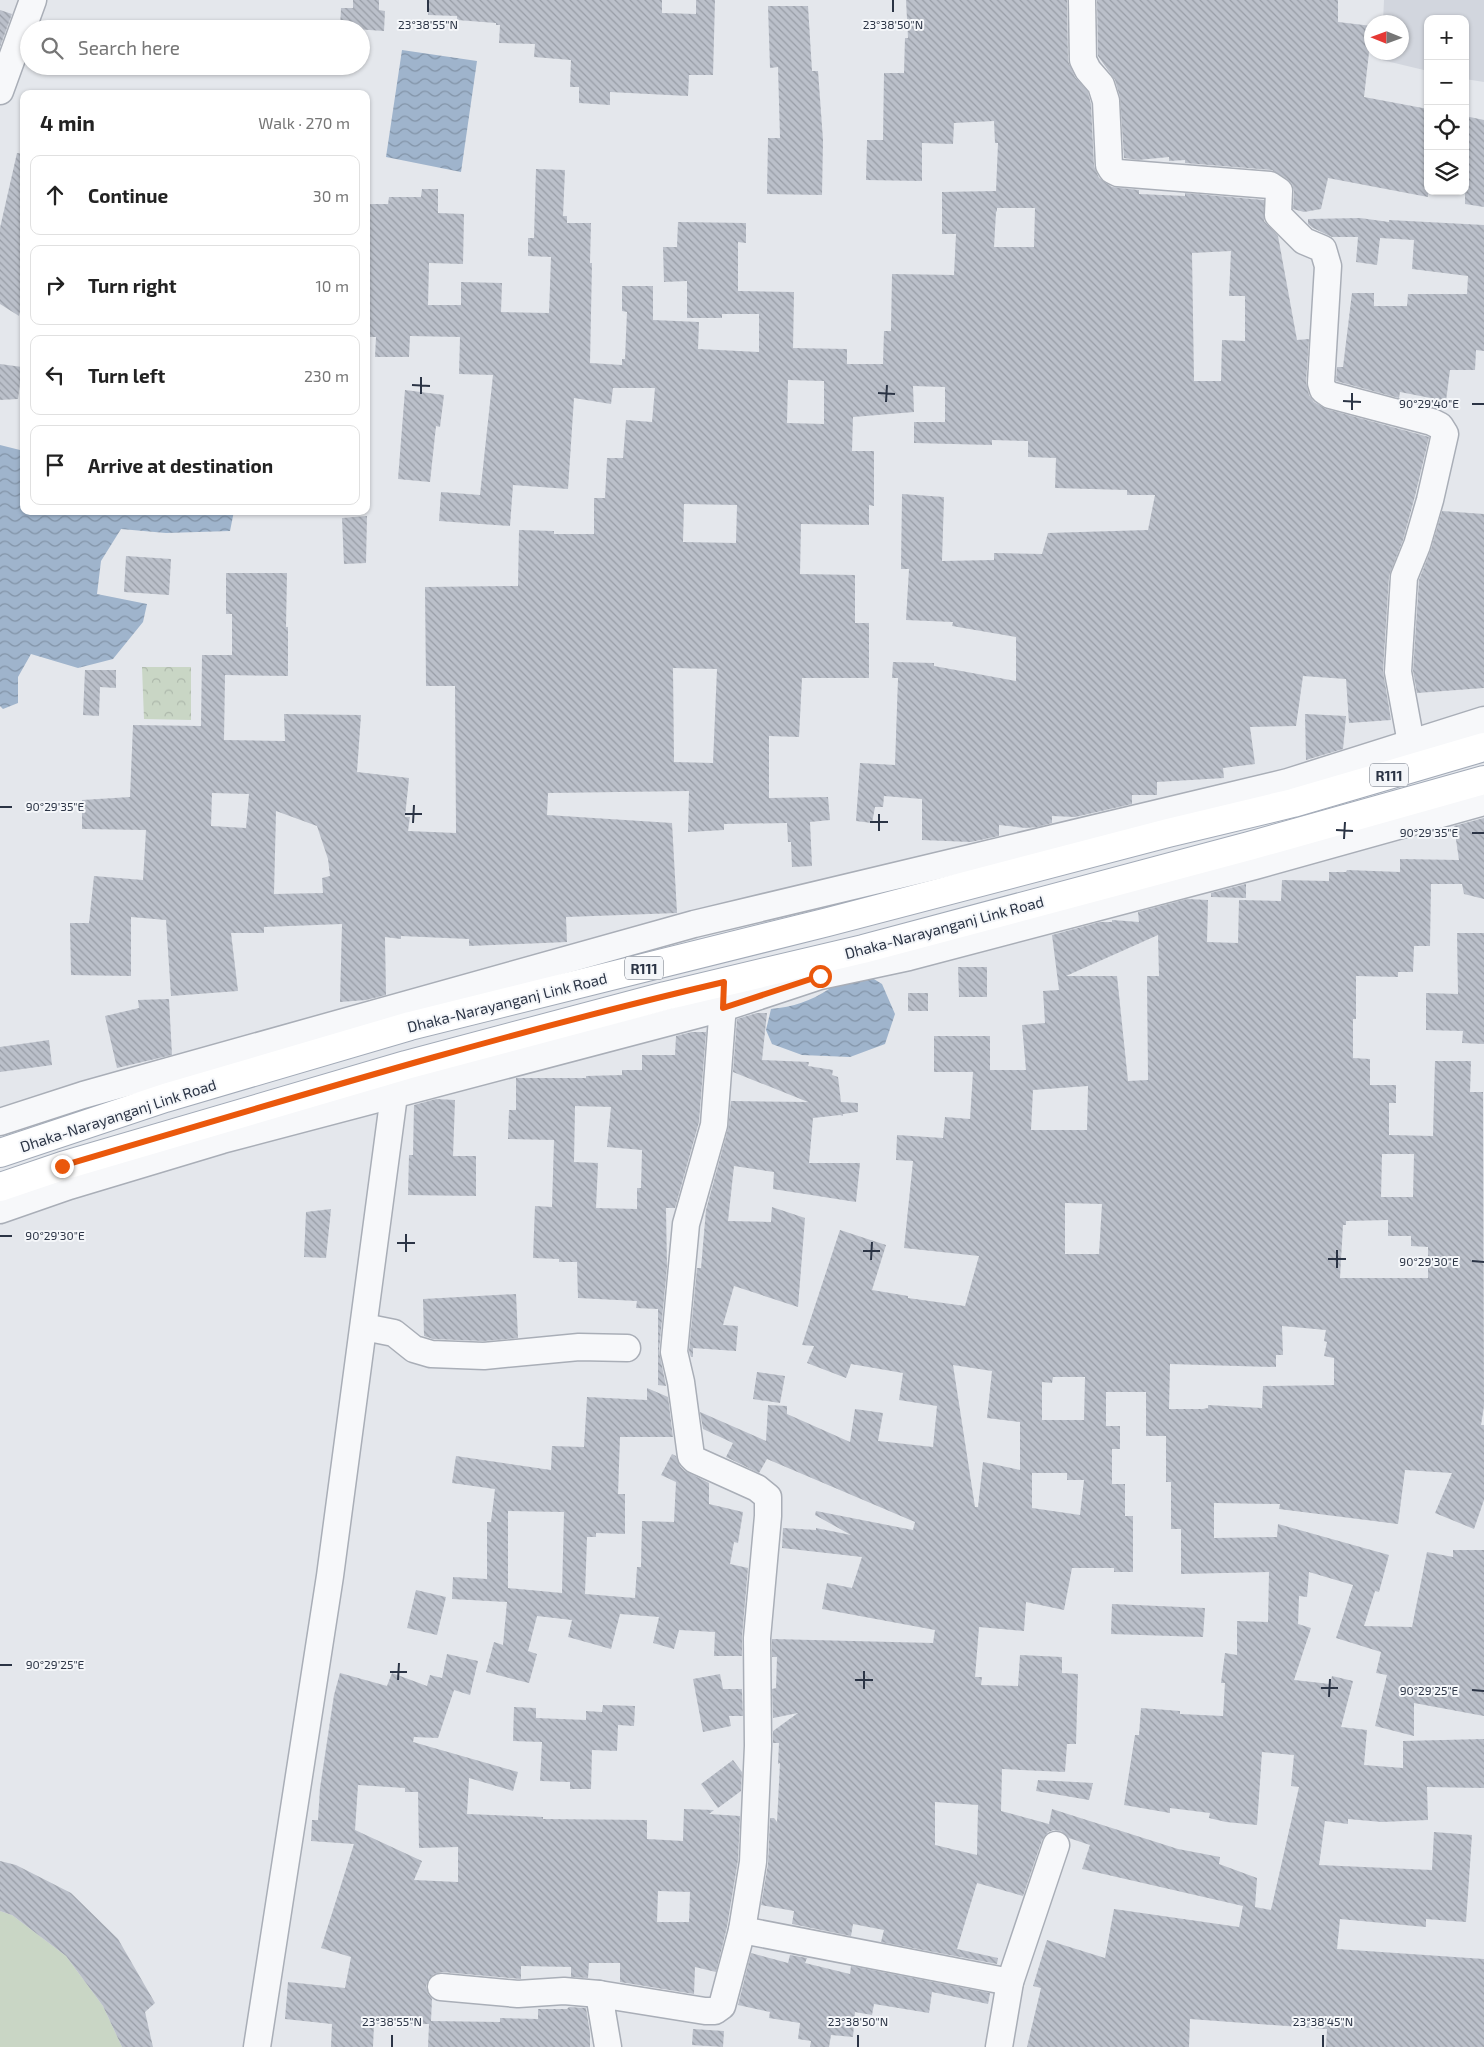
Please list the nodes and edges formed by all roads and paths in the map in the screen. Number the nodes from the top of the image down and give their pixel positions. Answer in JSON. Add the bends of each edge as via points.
{"nodes":[{"id":1,"x":33,"y":0,"type":"edge"},
{"id":2,"x":1082,"y":0,"type":"edge"},
{"id":3,"x":26,"y":20,"type":"edge"},
{"id":4,"x":20,"y":36,"type":"edge"},
{"id":5,"x":0,"y":91,"type":"edge"},
{"id":6,"x":1484,"y":720,"type":"edge"},
{"id":7,"x":1411,"y":743,"type":"junction"},
{"id":8,"x":1484,"y":748,"type":"edge"},
{"id":9,"x":1484,"y":780,"type":"edge"},
{"id":10,"x":1484,"y":802,"type":"edge"},
{"id":11,"x":1237,"y":805,"type":"junction"},
{"id":12,"x":1252,"y":856,"type":"junction"},
{"id":13,"x":724,"y":995,"type":"junction"},
{"id":14,"x":394,"y":1095,"type":"junction"},
{"id":15,"x":0,"y":1122,"type":"edge"},
{"id":16,"x":0,"y":1154,"type":"edge"},
{"id":17,"x":0,"y":1187,"type":"edge"},
{"id":18,"x":0,"y":1210,"type":"edge"},
{"id":19,"x":364,"y":1327,"type":"junction"},
{"id":20,"x":627,"y":1348,"type":"dead end"},
{"id":21,"x":1056,"y":1845,"type":"dead end"},
{"id":22,"x":742,"y":1930,"type":"junction"},
{"id":23,"x":1010,"y":1982,"type":"junction"},
{"id":24,"x":441,"y":1987,"type":"dead end"},
{"id":25,"x":599,"y":1994,"type":"junction"},
{"id":26,"x":257,"y":2047,"type":"edge"},
{"id":27,"x":608,"y":2047,"type":"edge"},
{"id":28,"x":999,"y":2047,"type":"edge"}],
"edges":[{"from":1,"to":3,"type":"street"},
{"from":2,"to":7,"type":"street","via":[[1083,60],[1101,86],[1106,101],[1109,165],[1112,170],[1270,185],[1279,191],[1278,214],[1304,241],[1323,249],[1328,266],[1321,383],[1324,390],[1330,396],[1432,422],[1445,434],[1430,500],[1404,577],[1398,672]]},
{"from":4,"to":5,"type":"street"},
{"from":6,"to":7,"type":"street"},
{"from":7,"to":11,"type":"street","via":[[1288,782]]},
{"from":8,"to":11,"type":"main road","name":"Dhaka-Narayanganj Link Road","number":"R111","via":[[1294,803]]},
{"from":9,"to":12,"type":"main road","name":"Dhaka-Narayanganj Link Road","number":"R111","via":[[1300,831]]},
{"from":10,"to":12,"type":"street"},
{"from":11,"to":15,"type":"street","via":[[694,924],[82,1095]]},
{"from":11,"to":16,"type":"main road","name":"Dhaka-Narayanganj Link Road","number":"R111","via":[[1159,835],[828,922],[410,1026],[165,1098]]},
{"from":12,"to":13,"type":"main road","name":"Dhaka-Narayanganj Link Road","number":"R111","via":[[864,949]]},
{"from":13,"to":14,"type":"street"},
{"from":13,"to":17,"type":"main road","name":"Dhaka-Narayanganj Link Road","number":"R111","via":[[665,996],[406,1065]]},
{"from":13,"to":22,"type":"street","via":[[714,1125],[686,1224],[674,1352],[691,1456],[757,1488],[768,1497],[757,1638],[758,1746],[753,1862]]},
{"from":14,"to":18,"type":"street","via":[[212,1143]]},
{"from":14,"to":19,"type":"street"},
{"from":19,"to":20,"type":"street","via":[[394,1333],[414,1349],[431,1354],[484,1356],[579,1347]]},
{"from":19,"to":26,"type":"street","via":[[330,1576]]},
{"from":21,"to":23,"type":"street"},
{"from":22,"to":23,"type":"street"},
{"from":22,"to":25,"type":"street","via":[[722,2006],[714,2011]]},
{"from":23,"to":28,"type":"street"},
{"from":24,"to":25,"type":"street","via":[[518,1994],[564,1991]]},
{"from":25,"to":27,"type":"street"}]}
